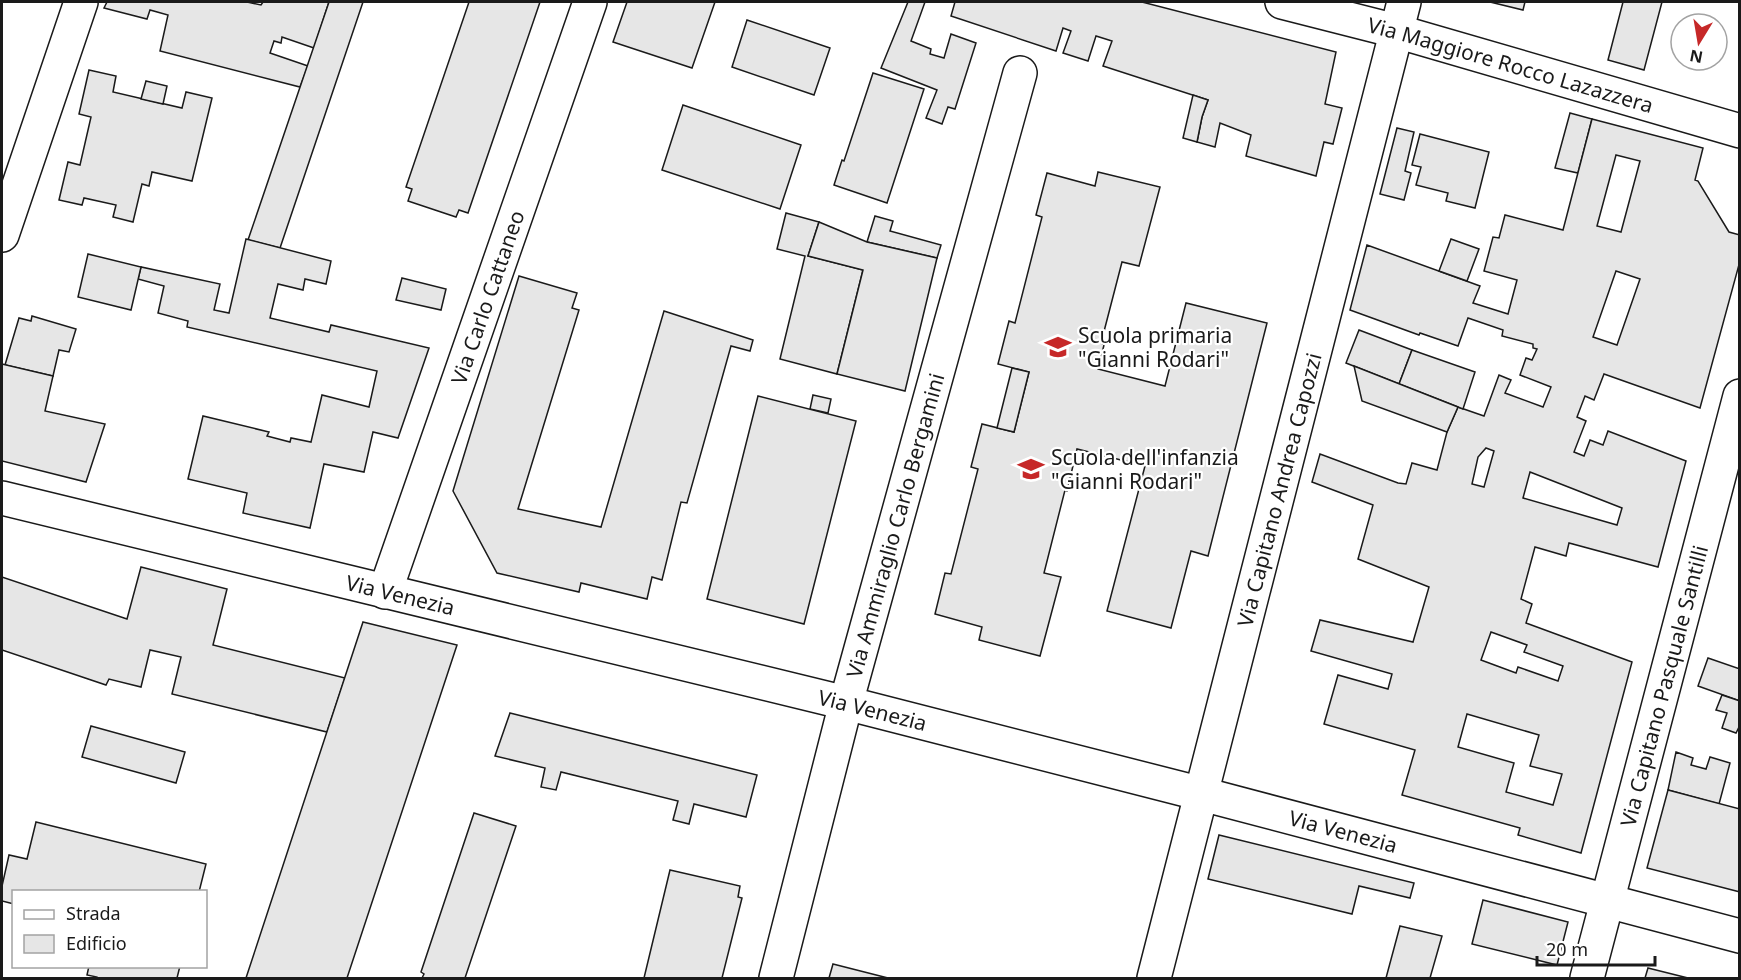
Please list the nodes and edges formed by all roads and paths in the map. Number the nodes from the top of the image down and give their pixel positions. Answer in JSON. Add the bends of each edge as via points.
{"nodes":[{"id":1,"x":81,"y":2,"type":"edge"},
{"id":2,"x":590,"y":2,"type":"edge"},
{"id":3,"x":1282,"y":2,"type":"edge"},
{"id":4,"x":1400,"y":16,"type":"edge"},
{"id":5,"x":1020,"y":73,"type":"dead end"},
{"id":6,"x":1740,"y":130,"type":"edge"},
{"id":7,"x":2,"y":235,"type":"edge"},
{"id":8,"x":1740,"y":396,"type":"edge"},
{"id":9,"x":2,"y":498,"type":"edge"},
{"id":10,"x":385,"y":592,"type":"junction"},
{"id":11,"x":846,"y":704,"type":"junction"},
{"id":12,"x":1202,"y":794,"type":"junction"},
{"id":13,"x":1607,"y":901,"type":"junction"},
{"id":14,"x":1740,"y":936,"type":"edge"},
{"id":15,"x":776,"y":978,"type":"edge"},
{"id":16,"x":1154,"y":978,"type":"edge"},
{"id":17,"x":1587,"y":978,"type":"edge"}],
"edges":[{"from":1,"to":7,"type":"street"},
{"from":2,"to":10,"type":"street","name":"Via Carlo Cattaneo"},
{"from":3,"to":4,"type":"street","name":"Via Maggiore Rocco Lazazzera"},
{"from":4,"to":6,"type":"street","name":"Via Maggiore Rocco Lazazzera"},
{"from":4,"to":12,"type":"street","name":"Via Capitano Andrea Capozzi"},
{"from":5,"to":11,"type":"street","name":"Via Ammiraglio Carlo Bergamini"},
{"from":8,"to":13,"type":"street","name":"Via Capitano Pasquale Santilli"},
{"from":9,"to":10,"type":"street","name":"Via Venezia"},
{"from":10,"to":11,"type":"street","name":"Via Venezia"},
{"from":11,"to":12,"type":"street","name":"Via Venezia"},
{"from":11,"to":15,"type":"street","name":"Via Ammiraglio Carlo Bergamini"},
{"from":12,"to":13,"type":"street","name":"Via Venezia"},
{"from":12,"to":16,"type":"street","name":"Via Capitano Andrea Capozzi"},
{"from":13,"to":14,"type":"street","name":"Via Venezia"},
{"from":13,"to":17,"type":"street","name":"Via Capitano Pasquale Santilli"}]}
